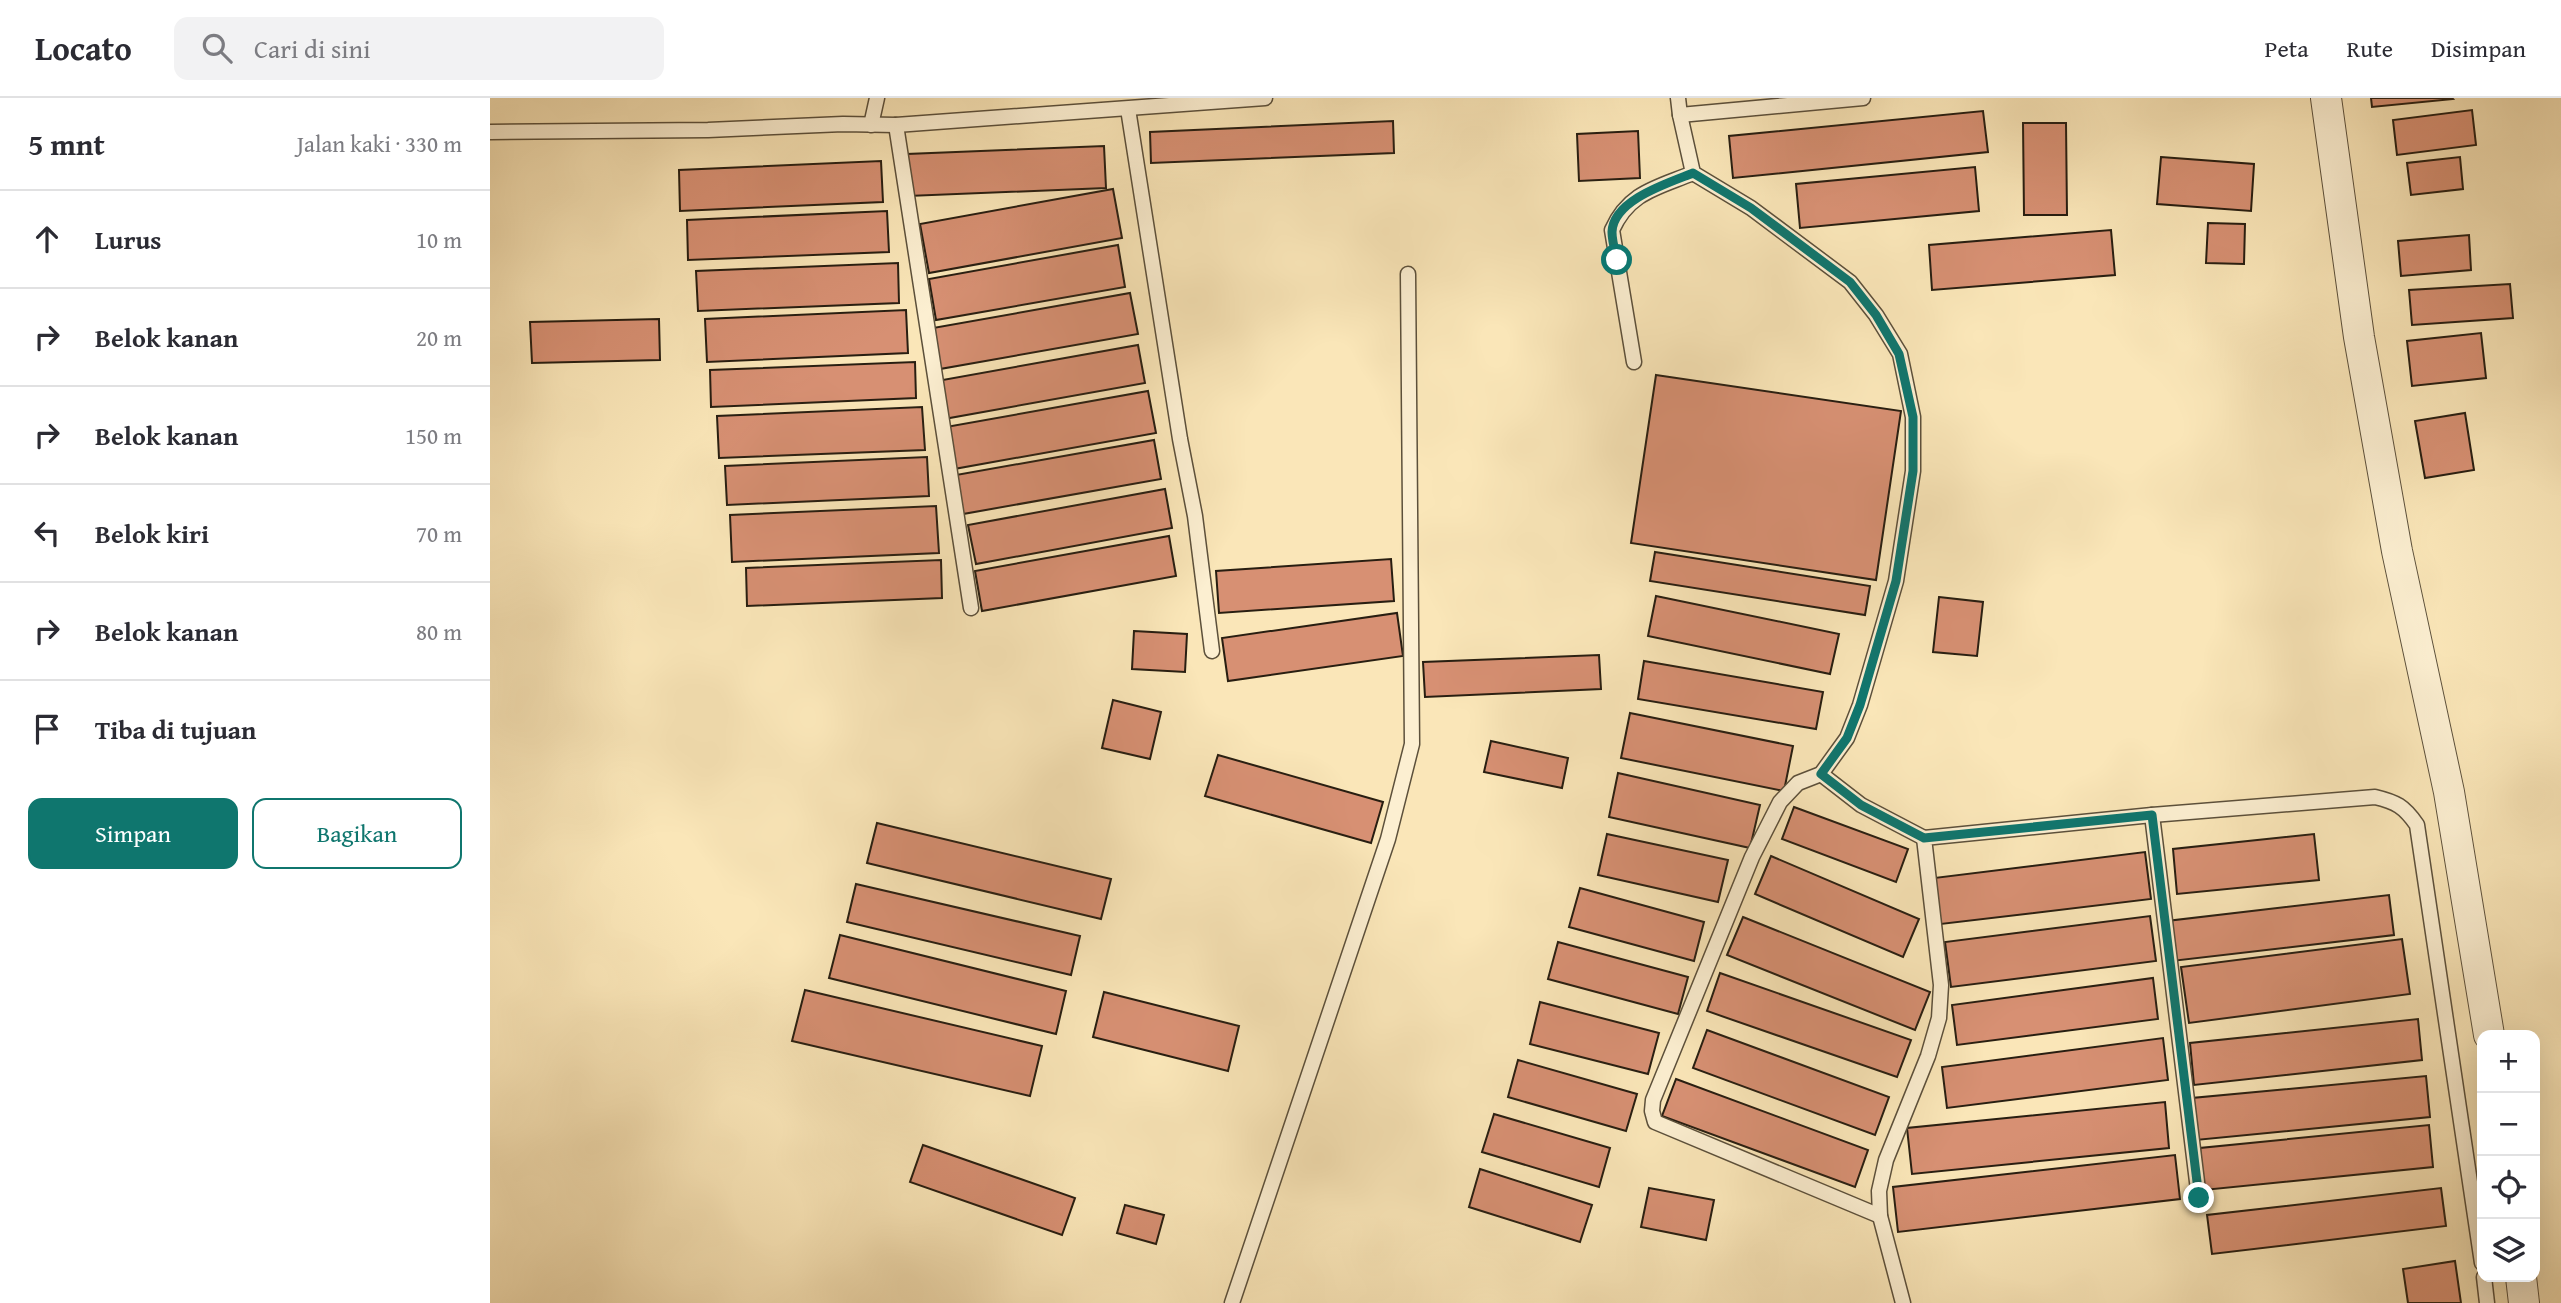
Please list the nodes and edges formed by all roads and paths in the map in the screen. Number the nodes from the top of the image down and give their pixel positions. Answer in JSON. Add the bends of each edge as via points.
{"nodes":[{"id":1,"x":877,"y":98,"type":"edge"},
{"id":2,"x":1265,"y":98,"type":"edge"},
{"id":3,"x":1678,"y":98,"type":"edge"},
{"id":4,"x":1863,"y":98,"type":"edge"},
{"id":5,"x":2326,"y":98,"type":"edge"},
{"id":6,"x":1096,"y":104,"type":"edge"},
{"id":7,"x":1128,"y":109,"type":"junction"},
{"id":8,"x":1680,"y":114,"type":"junction"},
{"id":9,"x":872,"y":125,"type":"junction"},
{"id":10,"x":896,"y":125,"type":"junction"},
{"id":11,"x":490,"y":132,"type":"edge"},
{"id":12,"x":1693,"y":173,"type":"junction"},
{"id":13,"x":1408,"y":274,"type":"dead end"},
{"id":14,"x":1634,"y":362,"type":"dead end"},
{"id":15,"x":971,"y":608,"type":"dead end"},
{"id":16,"x":1212,"y":650,"type":"dead end"},
{"id":17,"x":1821,"y":774,"type":"junction"},
{"id":18,"x":2152,"y":815,"type":"junction"},
{"id":19,"x":1924,"y":838,"type":"junction"},
{"id":20,"x":2488,"y":1030,"type":"edge"},
{"id":21,"x":2199,"y":1198,"type":"dead end"},
{"id":22,"x":1880,"y":1216,"type":"junction"},
{"id":23,"x":2477,"y":1229,"type":"edge"},
{"id":24,"x":2485,"y":1282,"type":"edge"},
{"id":25,"x":2522,"y":1282,"type":"edge"},
{"id":26,"x":1232,"y":1303,"type":"edge"},
{"id":27,"x":1903,"y":1303,"type":"edge"},
{"id":28,"x":2487,"y":1303,"type":"edge"},
{"id":29,"x":2524,"y":1303,"type":"edge"}],
"edges":[{"from":1,"to":9,"type":"lane"},
{"from":2,"to":7,"type":"lane"},
{"from":3,"to":8,"type":"lane"},
{"from":4,"to":8,"type":"lane"},
{"from":5,"to":20,"type":"street","via":[[2359,337],[2449,792]]},
{"from":6,"to":7,"type":"lane"},
{"from":6,"to":10,"type":"lane"},
{"from":7,"to":16,"type":"lane","via":[[1195,516]]},
{"from":8,"to":12,"type":"lane"},
{"from":9,"to":10,"type":"lane"},
{"from":9,"to":11,"type":"lane"},
{"from":10,"to":15,"type":"lane"},
{"from":12,"to":14,"type":"lane","via":[[1638,197],[1620,212],[1612,230]]},
{"from":12,"to":17,"type":"lane","via":[[1751,208],[1850,282],[1899,354],[1913,417],[1913,471],[1896,581],[1860,705],[1847,738]]},
{"from":13,"to":26,"type":"lane","via":[[1412,744],[1388,839]]},
{"from":17,"to":19,"type":"lane","via":[[1861,805]]},
{"from":17,"to":22,"type":"lane","via":[[1798,783],[1780,802],[1652,1111],[1655,1122]]},
{"from":18,"to":19,"type":"lane"},
{"from":18,"to":21,"type":"lane"},
{"from":18,"to":23,"type":"lane","via":[[2375,797],[2395,802],[2409,814],[2417,825],[2424,864]]},
{"from":19,"to":22,"type":"lane","via":[[1941,985],[1939,1018],[1886,1160],[1879,1191]]},
{"from":22,"to":27,"type":"lane"},
{"from":24,"to":28,"type":"lane"},
{"from":25,"to":29,"type":"street"}]}
